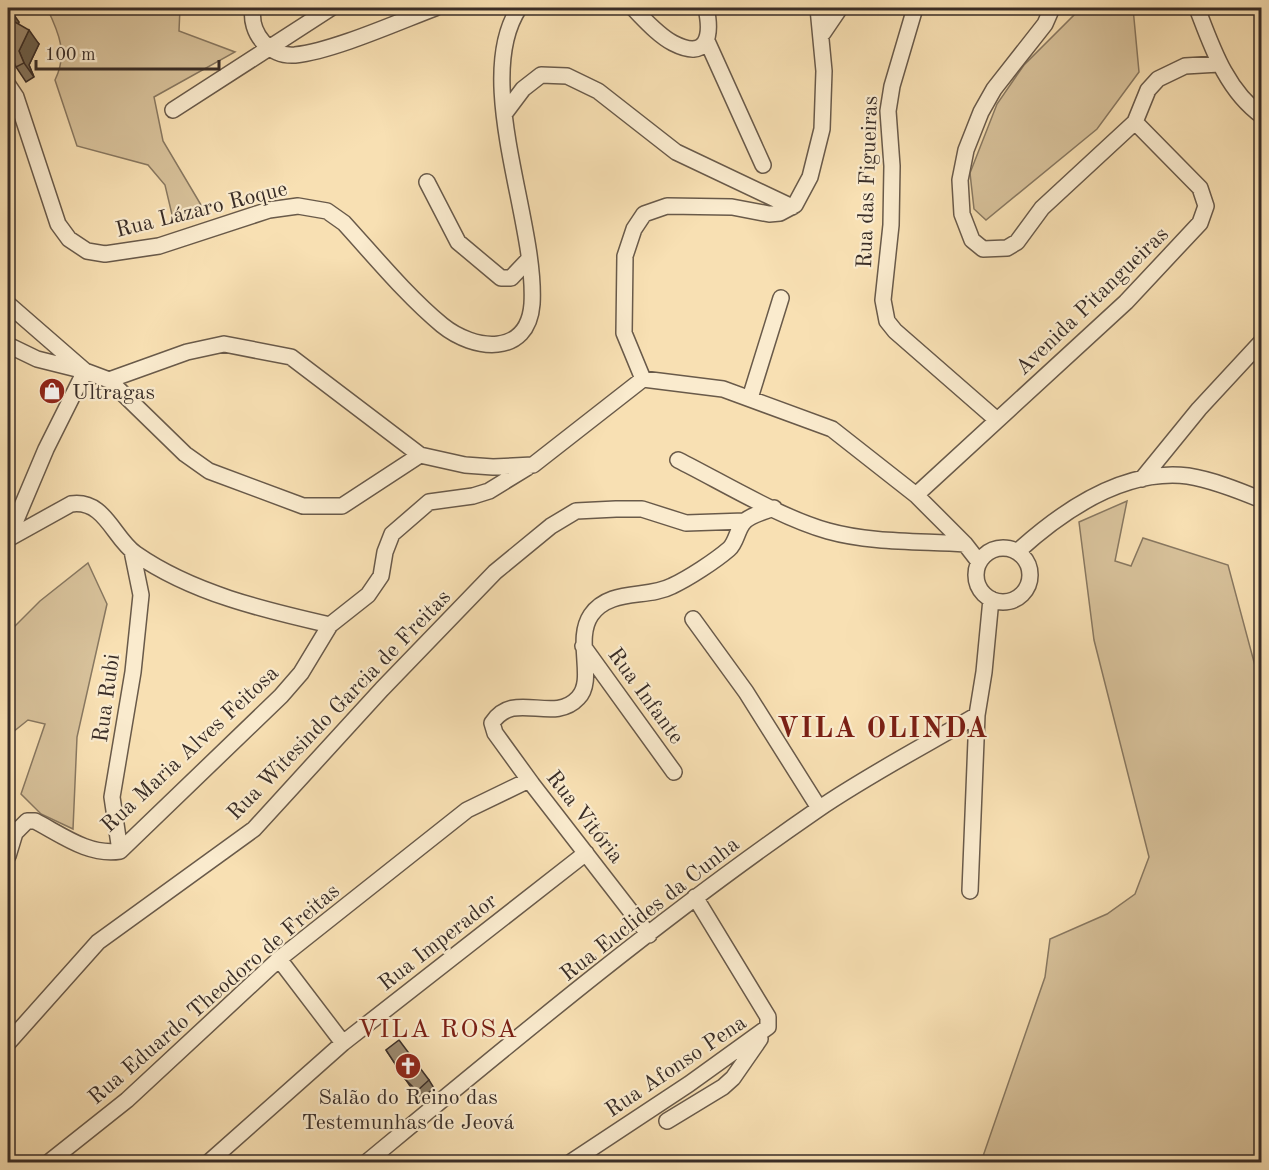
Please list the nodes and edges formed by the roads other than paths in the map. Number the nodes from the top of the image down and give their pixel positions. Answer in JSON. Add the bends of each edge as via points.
{"nodes":[{"id":1,"x":253,"y":8,"type":"edge"},
{"id":2,"x":331,"y":8,"type":"edge"},
{"id":3,"x":435,"y":8,"type":"edge"},
{"id":4,"x":519,"y":8,"type":"edge"},
{"id":5,"x":633,"y":8,"type":"edge"},
{"id":6,"x":706,"y":8,"type":"edge"},
{"id":7,"x":818,"y":8,"type":"edge"},
{"id":8,"x":840,"y":8,"type":"edge"},
{"id":9,"x":915,"y":8,"type":"edge"},
{"id":10,"x":1052,"y":8,"type":"edge"},
{"id":11,"x":1197,"y":8,"type":"edge"},
{"id":12,"x":823,"y":33,"type":"junction"},
{"id":13,"x":707,"y":41,"type":"junction"},
{"id":14,"x":268,"y":47,"type":"junction"},
{"id":15,"x":1220,"y":64,"type":"junction"},
{"id":16,"x":8,"y":85,"type":"edge"},
{"id":17,"x":173,"y":110,"type":"dead end"},
{"id":18,"x":505,"y":113,"type":"junction"},
{"id":19,"x":1262,"y":116,"type":"edge"},
{"id":20,"x":1135,"y":122,"type":"junction"},
{"id":21,"x":763,"y":165,"type":"dead end"},
{"id":22,"x":428,"y":182,"type":"dead end"},
{"id":23,"x":792,"y":207,"type":"junction"},
{"id":24,"x":529,"y":259,"type":"junction"},
{"id":25,"x":781,"y":298,"type":"dead end"},
{"id":26,"x":8,"y":304,"type":"edge"},
{"id":27,"x":1262,"y":341,"type":"edge"},
{"id":28,"x":8,"y":345,"type":"edge"},
{"id":29,"x":84,"y":371,"type":"junction"},
{"id":30,"x":643,"y":379,"type":"junction"},
{"id":31,"x":109,"y":380,"type":"junction"},
{"id":32,"x":750,"y":398,"type":"junction"},
{"id":33,"x":997,"y":420,"type":"junction"},
{"id":34,"x":420,"y":455,"type":"junction"},
{"id":35,"x":678,"y":460,"type":"dead end"},
{"id":36,"x":533,"y":465,"type":"junction"},
{"id":37,"x":1142,"y":479,"type":"junction"},
{"id":38,"x":916,"y":495,"type":"junction"},
{"id":39,"x":1262,"y":500,"type":"edge"},
{"id":40,"x":774,"y":508,"type":"junction"},
{"id":41,"x":745,"y":520,"type":"junction"},
{"id":42,"x":8,"y":539,"type":"edge"},
{"id":43,"x":965,"y":544,"type":"junction"},
{"id":44,"x":132,"y":551,"type":"junction"},
{"id":45,"x":1017,"y":552,"type":"junction"},
{"id":46,"x":979,"y":562,"type":"junction"},
{"id":47,"x":991,"y":599,"type":"junction"},
{"id":48,"x":693,"y":619,"type":"dead end"},
{"id":49,"x":330,"y":625,"type":"junction"},
{"id":50,"x":583,"y":646,"type":"junction"},
{"id":51,"x":977,"y":715,"type":"junction"},
{"id":52,"x":674,"y":772,"type":"dead end"},
{"id":53,"x":529,"y":780,"type":"junction"},
{"id":54,"x":819,"y":808,"type":"junction"},
{"id":55,"x":120,"y":851,"type":"junction"},
{"id":56,"x":586,"y":853,"type":"junction"},
{"id":57,"x":8,"y":856,"type":"edge"},
{"id":58,"x":970,"y":891,"type":"dead end"},
{"id":59,"x":695,"y":897,"type":"junction"},
{"id":60,"x":649,"y":934,"type":"junction"},
{"id":61,"x":279,"y":959,"type":"junction"},
{"id":62,"x":765,"y":1031,"type":"junction"},
{"id":63,"x":8,"y":1043,"type":"edge"},
{"id":64,"x":343,"y":1043,"type":"junction"},
{"id":65,"x":668,"y":1121,"type":"dead end"},
{"id":66,"x":49,"y":1162,"type":"edge"},
{"id":67,"x":208,"y":1162,"type":"edge"},
{"id":68,"x":367,"y":1162,"type":"edge"},
{"id":69,"x":571,"y":1162,"type":"edge"}],
"edges":[{"from":1,"to":14,"type":"street","via":[[254,27]]},
{"from":2,"to":14,"type":"street"},
{"from":3,"to":14,"type":"street","via":[[310,52],[283,54]]},
{"from":4,"to":18,"type":"street","name":"Rua Lázaro Roque","via":[[507,37],[503,66]]},
{"from":5,"to":13,"type":"street","via":[[672,43],[695,49]]},
{"from":6,"to":13,"type":"street","via":[[710,27]]},
{"from":7,"to":12,"type":"street"},
{"from":8,"to":12,"type":"street"},
{"from":9,"to":33,"type":"street","name":"Rua das Figueiras","via":[[888,111],[892,187],[885,312],[895,331]]},
{"from":10,"to":20,"type":"street","via":[[1045,24],[1014,61],[981,112],[966,150],[962,214],[972,240],[983,249],[1007,248],[1025,234],[1042,208]]},
{"from":11,"to":15,"type":"street"},
{"from":12,"to":23,"type":"street","via":[[822,129],[805,191]]},
{"from":13,"to":21,"type":"street"},
{"from":14,"to":17,"type":"street"},
{"from":15,"to":19,"type":"street","via":[[1241,100]]},
{"from":15,"to":20,"type":"street","via":[[1185,66],[1158,79]]},
{"from":16,"to":24,"type":"street","name":"Rua Lázaro Roque","via":[[16,96],[58,224],[87,251],[105,254],[159,246],[269,210],[313,207],[344,223],[442,325],[472,340],[500,344],[512,342],[528,323],[532,304]]},
{"from":18,"to":23,"type":"street","via":[[523,89],[541,75],[567,76],[598,91],[676,152]]},
{"from":18,"to":24,"type":"street","name":"Rua Lázaro Roque"},
{"from":20,"to":33,"type":"street","name":"Avenida Pitangueiras","via":[[1200,188],[1206,206],[1204,214],[1180,246],[1126,302]]},
{"from":22,"to":24,"type":"street","via":[[458,242],[501,278],[511,278]]},
{"from":23,"to":30,"type":"street","via":[[769,214],[732,207],[667,206],[644,214],[625,256],[624,333]]},
{"from":25,"to":32,"type":"street"},
{"from":26,"to":29,"type":"street"},
{"from":27,"to":37,"type":"street"},
{"from":28,"to":29,"type":"street","via":[[37,359]]},
{"from":29,"to":31,"type":"street"},
{"from":29,"to":42,"type":"street"},
{"from":30,"to":32,"type":"street","via":[[723,389]]},
{"from":30,"to":36,"type":"street"},
{"from":31,"to":34,"type":"street","via":[[187,352],[224,344],[277,353],[291,357],[319,376]]},
{"from":31,"to":34,"type":"street","via":[[184,454],[209,471],[303,506],[342,506]]},
{"from":32,"to":38,"type":"street","via":[[832,429]]},
{"from":33,"to":38,"type":"street","name":"Avenida Pitangueiras"},
{"from":34,"to":36,"type":"street","via":[[465,465]]},
{"from":35,"to":40,"type":"street"},
{"from":36,"to":49,"type":"street","via":[[473,496],[429,502],[392,534],[381,576],[368,595]]},
{"from":37,"to":39,"type":"street","via":[[1188,476]]},
{"from":37,"to":45,"type":"street","via":[[1092,496],[1047,525]]},
{"from":38,"to":43,"type":"street"},
{"from":40,"to":41,"type":"street","name":"Rua Witesindo Garcia de Freitas"},
{"from":40,"to":43,"type":"street","via":[[828,531]]},
{"from":41,"to":50,"type":"street","via":[[731,548],[670,587],[610,600],[597,608],[585,628]]},
{"from":41,"to":63,"type":"street","name":"Rua Witesindo Garcia de Freitas","via":[[686,523],[642,508],[576,511],[551,526],[495,572],[254,829],[98,942]]},
{"from":42,"to":44,"type":"street","via":[[71,504],[82,502],[102,514]]},
{"from":43,"to":46,"type":"street"},
{"from":44,"to":49,"type":"street","via":[[161,572],[184,582]]},
{"from":44,"to":55,"type":"street","name":"Rua Rubi","via":[[141,595],[133,672],[112,797]]},
{"from":45,"to":46,"type":"street","via":[[992,550]]},
{"from":45,"to":47,"type":"street","via":[[1029,567],[1024,593],[1008,602]]},
{"from":46,"to":47,"type":"street","via":[[979,587]]},
{"from":47,"to":51,"type":"street"},
{"from":48,"to":54,"type":"street","via":[[746,692]]},
{"from":49,"to":55,"type":"street","name":"Rua Maria Alves Feitosa","via":[[281,696]]},
{"from":50,"to":52,"type":"street","name":"Rua Infante"},
{"from":50,"to":53,"type":"street","name":"Rua Vitória","via":[[586,680],[581,696],[573,703],[562,709],[544,710],[520,705],[492,723]]},
{"from":51,"to":54,"type":"street","name":"Rua Euclides da Cunha"},
{"from":51,"to":58,"type":"street"},
{"from":53,"to":56,"type":"street","name":"Rua Vitória"},
{"from":53,"to":61,"type":"street","name":"Rua Eduardo Theodoro de Freitas","via":[[467,810]]},
{"from":54,"to":59,"type":"street","name":"Rua Euclides da Cunha"},
{"from":55,"to":57,"type":"street","name":"Rua Maria Alves Feitosa","via":[[94,851],[35,821],[27,821],[15,833]]},
{"from":56,"to":60,"type":"street","name":"Rua Vitória"},
{"from":56,"to":64,"type":"street","name":"Rua Imperador"},
{"from":59,"to":60,"type":"street","name":"Rua Euclides da Cunha"},
{"from":59,"to":62,"type":"street","name":"Rua Afonso Pena","via":[[768,1017],[770,1022]]},
{"from":60,"to":68,"type":"street","name":"Rua Euclides da Cunha"},
{"from":61,"to":64,"type":"street"},
{"from":61,"to":66,"type":"street","name":"Rua Eduardo Theodoro de Freitas","via":[[126,1100]]},
{"from":62,"to":65,"type":"street","via":[[723,1088]]},
{"from":62,"to":69,"type":"street","name":"Rua Afonso Pena"},
{"from":64,"to":67,"type":"street","name":"Rua Imperador"}]}
